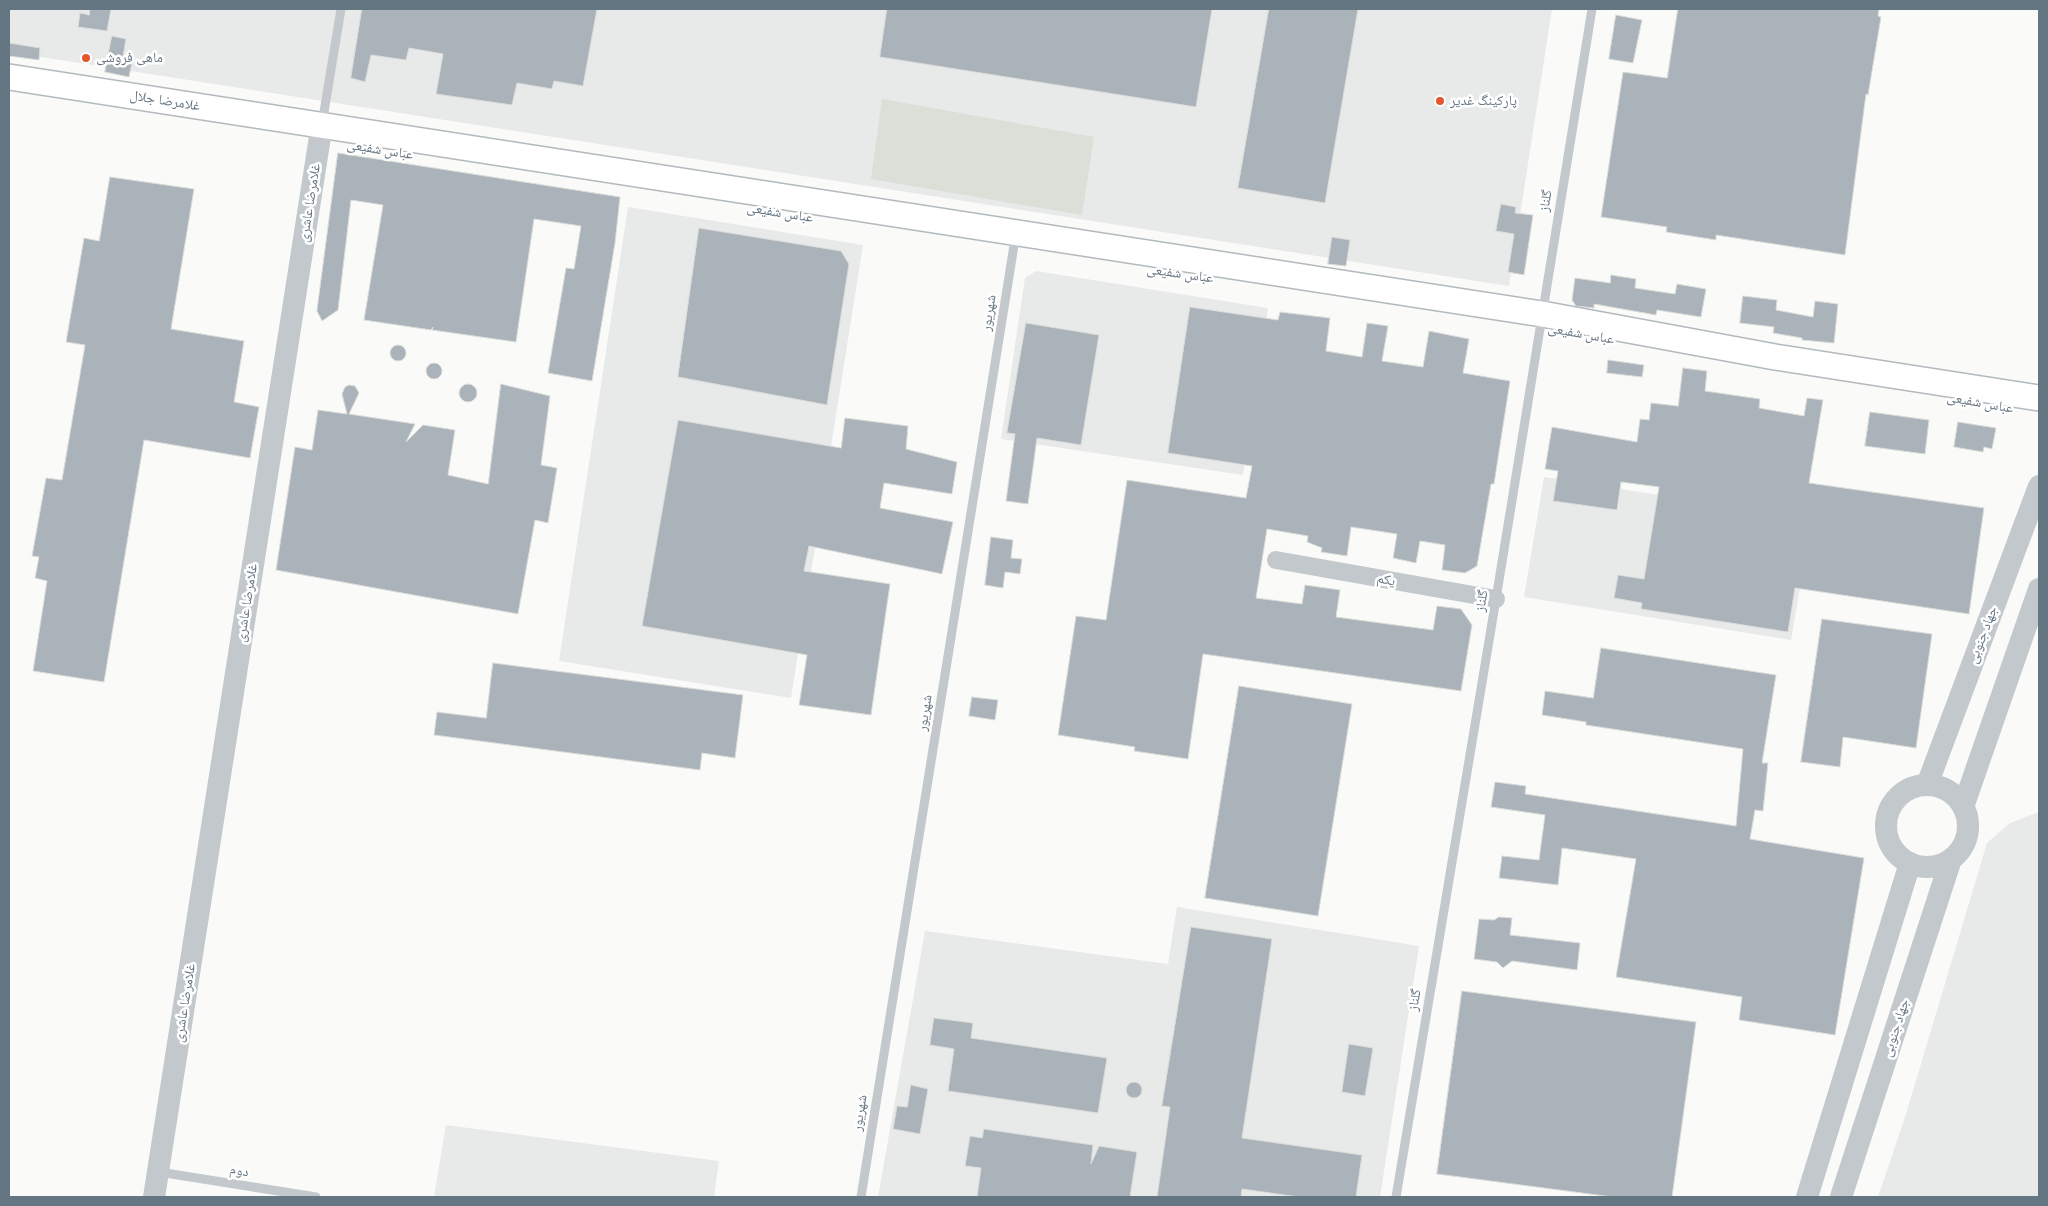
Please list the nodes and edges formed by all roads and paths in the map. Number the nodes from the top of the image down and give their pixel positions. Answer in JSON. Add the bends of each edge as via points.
{"nodes":[{"id":1,"x":340,"y":9,"type":"edge"},
{"id":2,"x":1592,"y":9,"type":"edge"},
{"id":3,"x":9,"y":77,"type":"edge"},
{"id":4,"x":9,"y":94,"type":"edge"},
{"id":5,"x":321,"y":132,"type":"junction"},
{"id":6,"x":1015,"y":241,"type":"junction"},
{"id":7,"x":1541,"y":321,"type":"junction"},
{"id":8,"x":2039,"y":398,"type":"edge"},
{"id":9,"x":2039,"y":414,"type":"edge"},
{"id":10,"x":2039,"y":486,"type":"edge"},
{"id":11,"x":1276,"y":560,"type":"dead end"},
{"id":12,"x":2039,"y":589,"type":"edge"},
{"id":13,"x":1496,"y":599,"type":"junction"},
{"id":14,"x":1928,"y":785,"type":"junction"},
{"id":15,"x":1963,"y":807,"type":"junction"},
{"id":16,"x":1951,"y":859,"type":"junction"},
{"id":17,"x":1910,"y":863,"type":"junction"},
{"id":18,"x":158,"y":1172,"type":"junction"},
{"id":19,"x":154,"y":1197,"type":"edge"},
{"id":20,"x":316,"y":1197,"type":"edge"},
{"id":21,"x":861,"y":1197,"type":"edge"},
{"id":22,"x":1396,"y":1197,"type":"edge"},
{"id":23,"x":1807,"y":1197,"type":"edge"},
{"id":24,"x":1841,"y":1197,"type":"edge"}],
"edges":[{"from":1,"to":5,"type":"lane","name":"غلامرضا عاشری"},
{"from":2,"to":7,"type":"lane","name":"گلناز"},
{"from":3,"to":5,"type":"main road","name":"غلامرضا جلال"},
{"from":4,"to":5,"type":"main road","name":"غلامرضا جلال"},
{"from":5,"to":6,"type":"main road","name":"عباس شفیعی"},
{"from":5,"to":18,"type":"street","name":"غلامرضا عاشری"},
{"from":6,"to":7,"type":"main road","name":"عباس شفیعی"},
{"from":6,"to":21,"type":"lane","name":"شهریور"},
{"from":7,"to":8,"type":"main road","name":"عباس شفیعی"},
{"from":7,"to":9,"type":"main road","name":"عباس شفیعی"},
{"from":7,"to":13,"type":"lane","name":"گلناز"},
{"from":10,"to":14,"type":"street","name":"جهاد جنوبی"},
{"from":11,"to":13,"type":"street","name":"یکم"},
{"from":12,"to":15,"type":"street"},
{"from":13,"to":22,"type":"lane","name":"گلناز"},
{"from":14,"to":15,"type":"street","via":[[1943,788],[1958,798]]},
{"from":14,"to":17,"type":"street","via":[[1906,791],[1894,803],[1887,818],[1888,840],[1901,858]]},
{"from":15,"to":16,"type":"street","via":[[1969,829],[1964,845]]},
{"from":16,"to":17,"type":"street","via":[[1938,866],[1921,867]]},
{"from":16,"to":24,"type":"street","name":"جهاد جنوبی"},
{"from":17,"to":23,"type":"street"},
{"from":18,"to":19,"type":"street","name":"غلامرضا عاشری"},
{"from":18,"to":20,"type":"lane","name":"دوم"}]}
